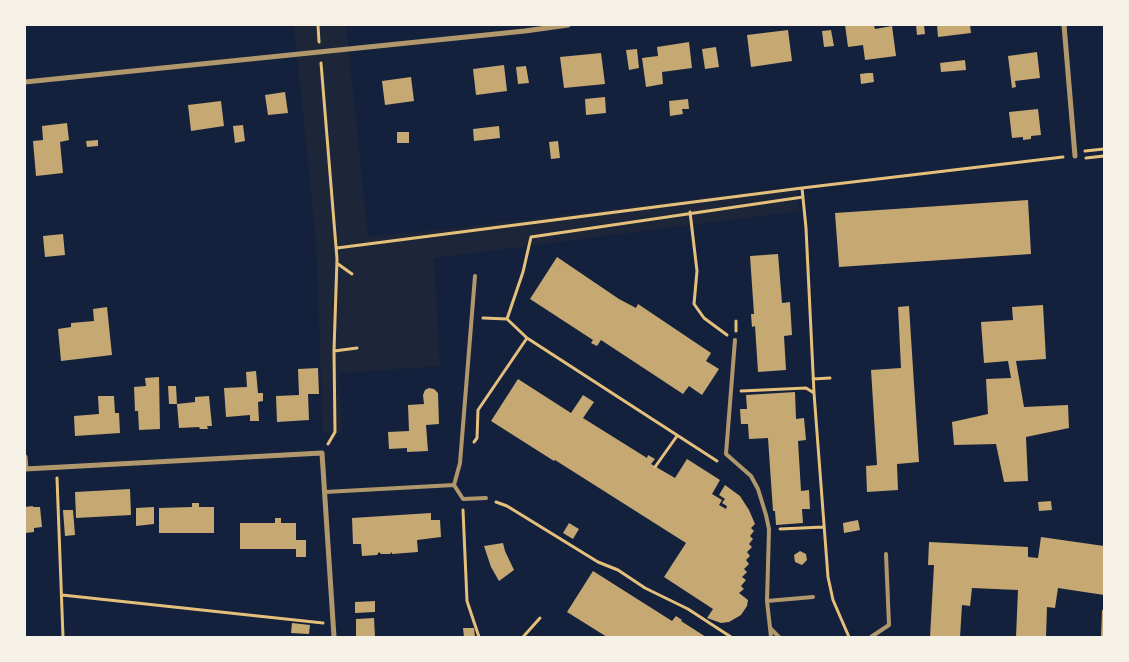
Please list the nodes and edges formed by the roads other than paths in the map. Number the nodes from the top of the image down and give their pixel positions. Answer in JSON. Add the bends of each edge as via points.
{"nodes":[{"id":1,"x":568,"y":25,"type":"edge"},
{"id":2,"x":1064,"y":25,"type":"edge"},
{"id":3,"x":25,"y":82,"type":"edge"},
{"id":4,"x":1075,"y":156,"type":"road end"},
{"id":5,"x":475,"y":276,"type":"dead end"},
{"id":6,"x":735,"y":340,"type":"road end"},
{"id":7,"x":25,"y":458,"type":"edge"},
{"id":8,"x":26,"y":469,"type":"edge"},
{"id":9,"x":454,"y":485,"type":"junction"},
{"id":10,"x":324,"y":492,"type":"junction"},
{"id":11,"x":486,"y":498,"type":"road end"},
{"id":12,"x":886,"y":554,"type":"dead end"},
{"id":13,"x":813,"y":598,"type":"dead end"},
{"id":14,"x":767,"y":601,"type":"junction"},
{"id":15,"x":770,"y":628,"type":"junction"},
{"id":16,"x":334,"y":637,"type":"edge"},
{"id":17,"x":771,"y":637,"type":"edge"},
{"id":18,"x":780,"y":637,"type":"edge"},
{"id":19,"x":871,"y":637,"type":"edge"}],
"edges":[{"from":1,"to":3,"type":"street"},
{"from":2,"to":4,"type":"street"},
{"from":5,"to":9,"type":"lane","via":[[460,463]]},
{"from":6,"to":14,"type":"lane","via":[[726,454],[751,476],[758,489],[768,529]]},
{"from":7,"to":8,"type":"street"},
{"from":8,"to":10,"type":"street","via":[[322,453]]},
{"from":9,"to":10,"type":"lane"},
{"from":9,"to":11,"type":"lane","via":[[463,499]]},
{"from":10,"to":16,"type":"street"},
{"from":12,"to":19,"type":"lane","via":[[889,625]]},
{"from":13,"to":14,"type":"lane"},
{"from":14,"to":15,"type":"lane"},
{"from":15,"to":17,"type":"lane"},
{"from":15,"to":18,"type":"lane"}]}
